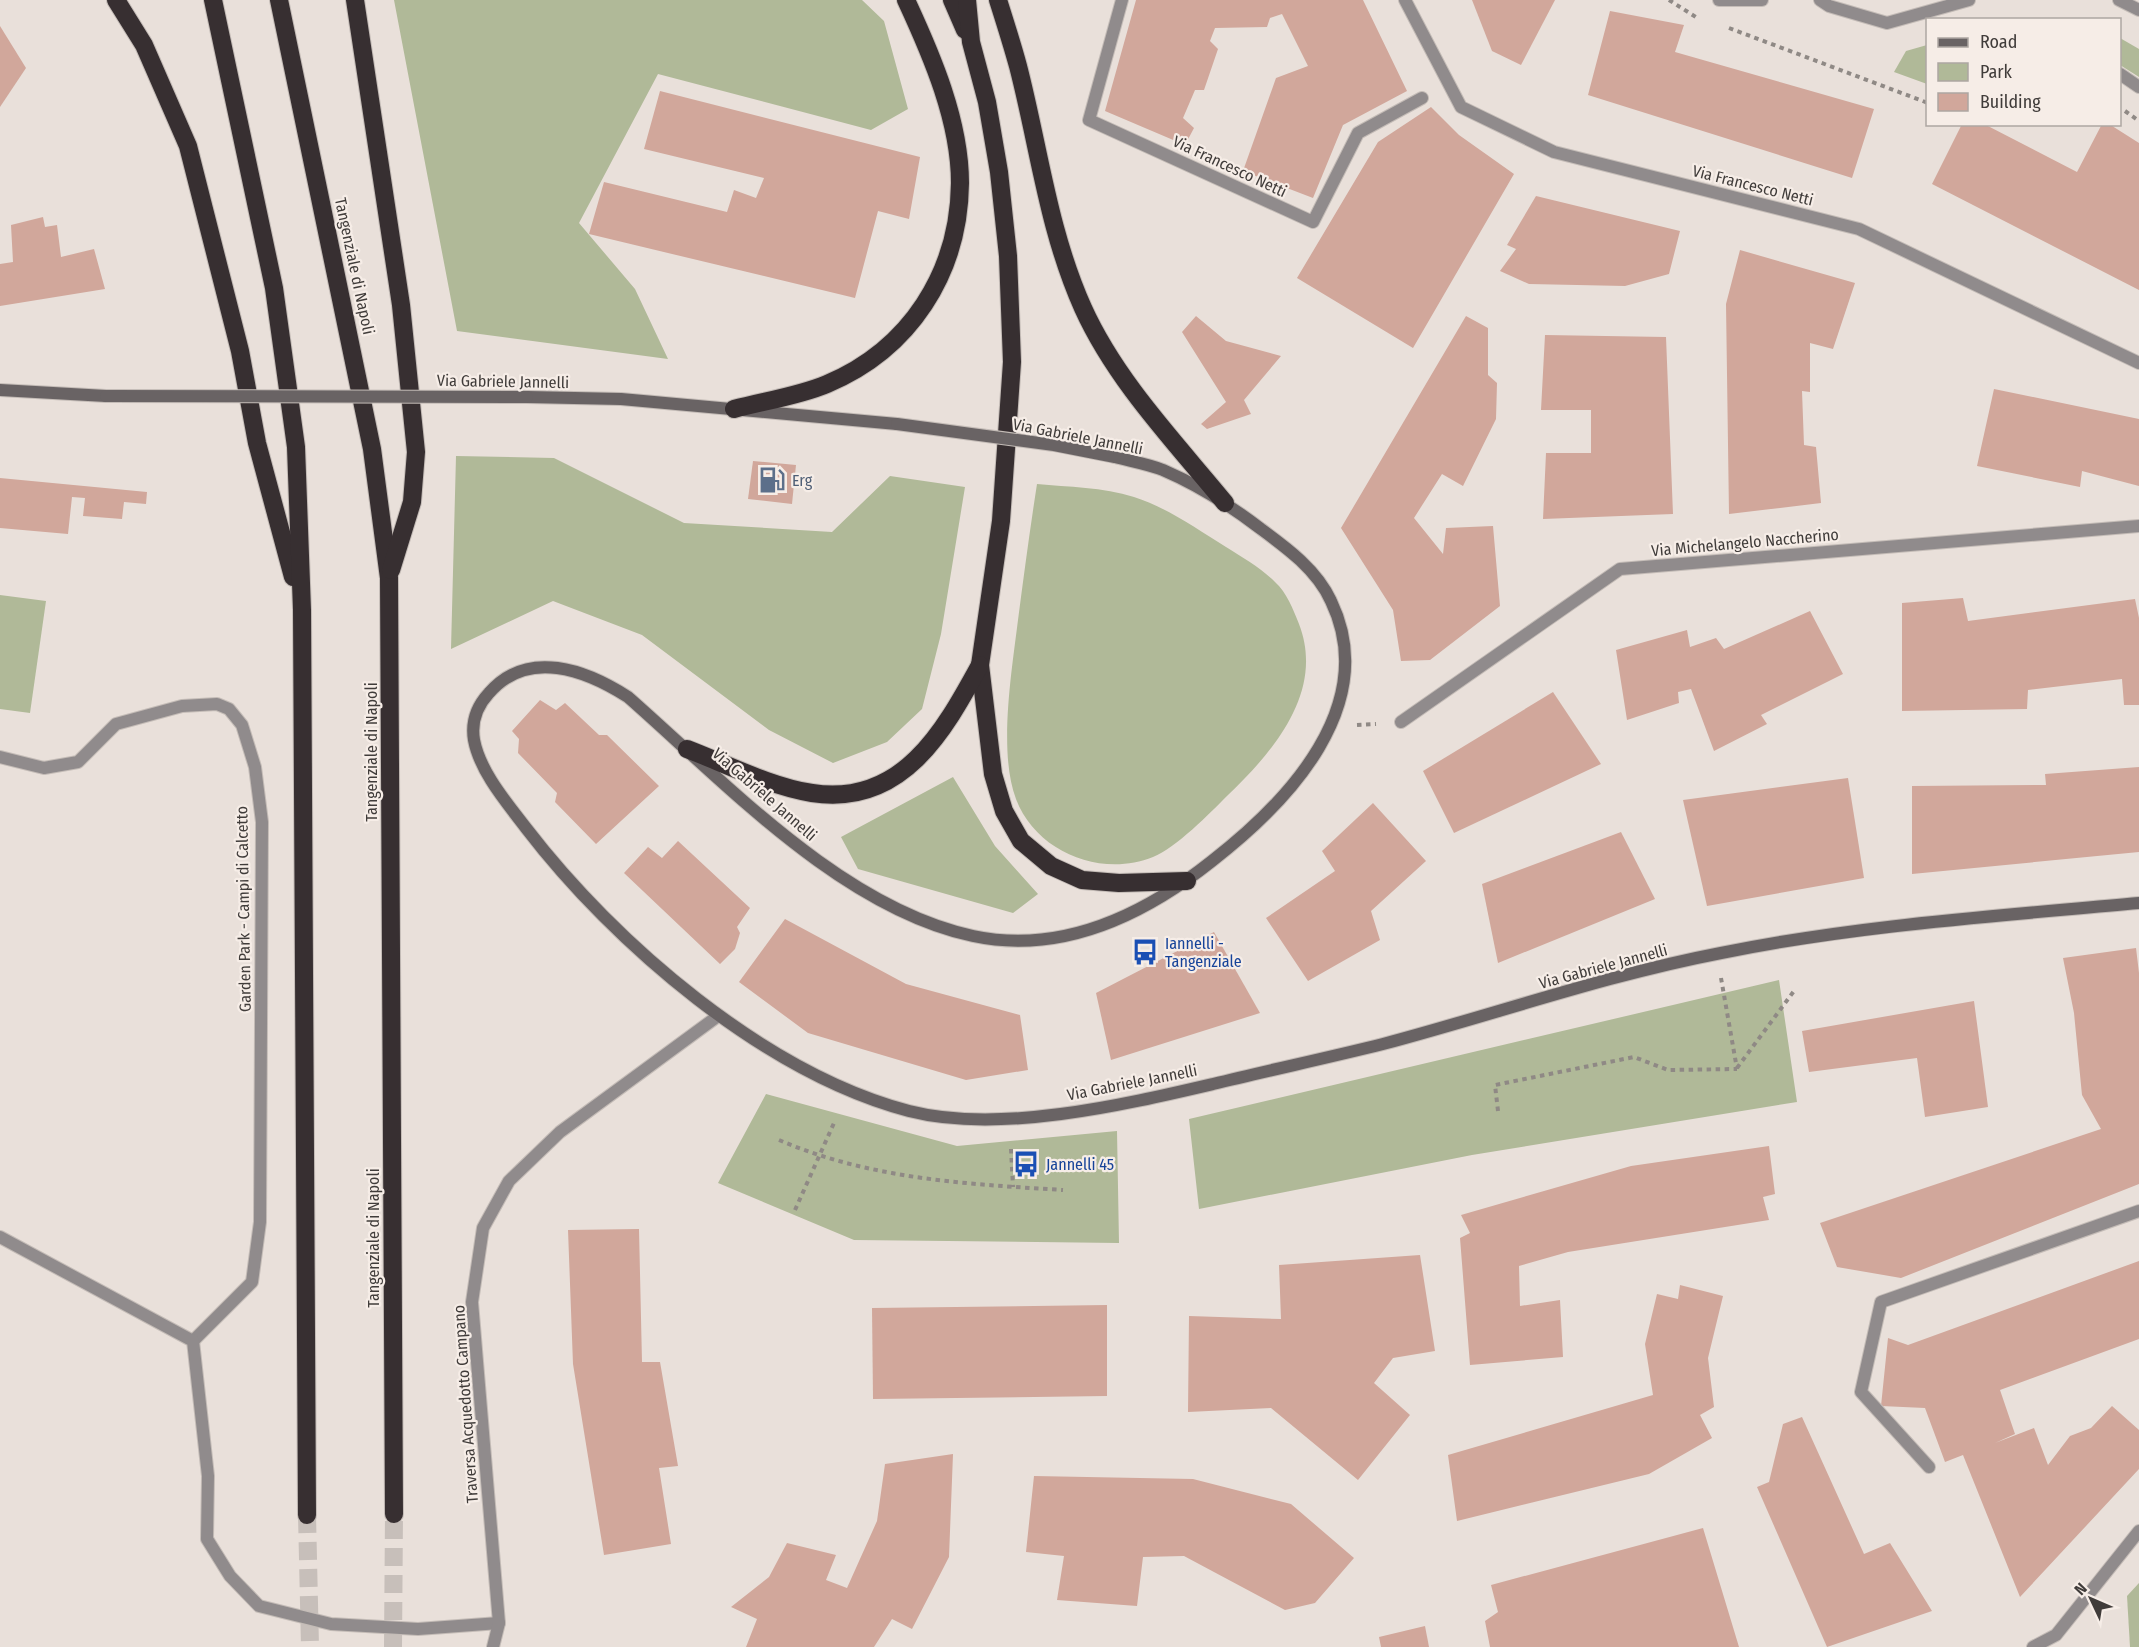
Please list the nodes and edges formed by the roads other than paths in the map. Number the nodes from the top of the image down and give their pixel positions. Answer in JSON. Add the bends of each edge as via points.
{"nodes":[{"id":1,"x":116,"y":0,"type":"edge"},
{"id":2,"x":213,"y":0,"type":"edge"},
{"id":3,"x":279,"y":0,"type":"edge"},
{"id":4,"x":355,"y":0,"type":"edge"},
{"id":5,"x":906,"y":0,"type":"edge"},
{"id":6,"x":952,"y":0,"type":"edge"},
{"id":7,"x":967,"y":0,"type":"edge"},
{"id":8,"x":998,"y":0,"type":"edge"},
{"id":9,"x":1122,"y":0,"type":"edge"},
{"id":10,"x":1405,"y":0,"type":"edge"},
{"id":11,"x":1719,"y":0,"type":"edge"},
{"id":12,"x":1762,"y":0,"type":"edge"},
{"id":13,"x":1820,"y":0,"type":"edge"},
{"id":14,"x":1969,"y":0,"type":"edge"},
{"id":15,"x":2125,"y":1,"type":"edge"},
{"id":16,"x":2139,"y":10,"type":"edge"},
{"id":17,"x":971,"y":42,"type":"junction"},
{"id":18,"x":2121,"y":75,"type":"edge"},
{"id":19,"x":2139,"y":87,"type":"edge"},
{"id":20,"x":1422,"y":98,"type":"dead end"},
{"id":21,"x":2139,"y":363,"type":"edge"},
{"id":22,"x":0,"y":390,"type":"edge"},
{"id":23,"x":734,"y":409,"type":"junction"},
{"id":24,"x":1225,"y":503,"type":"junction"},
{"id":25,"x":2139,"y":526,"type":"edge"},
{"id":26,"x":389,"y":578,"type":"junction"},
{"id":27,"x":302,"y":610,"type":"junction"},
{"id":28,"x":980,"y":665,"type":"junction"},
{"id":29,"x":1401,"y":722,"type":"road end"},
{"id":30,"x":687,"y":749,"type":"junction"},
{"id":31,"x":0,"y":757,"type":"edge"},
{"id":32,"x":1186,"y":881,"type":"junction"},
{"id":33,"x":2139,"y":903,"type":"edge"},
{"id":34,"x":718,"y":1016,"type":"junction"},
{"id":35,"x":2139,"y":1211,"type":"edge"},
{"id":36,"x":0,"y":1237,"type":"edge"},
{"id":37,"x":193,"y":1341,"type":"junction"},
{"id":38,"x":1929,"y":1467,"type":"dead end"},
{"id":39,"x":394,"y":1514,"type":"tunnel mouth"},
{"id":40,"x":307,"y":1515,"type":"tunnel mouth"},
{"id":41,"x":2139,"y":1531,"type":"edge"},
{"id":42,"x":499,"y":1623,"type":"junction"},
{"id":43,"x":493,"y":1647,"type":"edge"},
{"id":44,"x":2033,"y":1647,"type":"edge"}],
"edges":[{"from":1,"to":27,"type":"highway","via":[[144,45],[188,146],[240,351],[257,443]]},
{"from":2,"to":27,"type":"highway","via":[[274,288],[296,447]]},
{"from":3,"to":26,"type":"highway","name":"Tangenziale di Napoli","via":[[372,449]]},
{"from":4,"to":26,"type":"highway","via":[[401,305],[416,452],[412,502]]},
{"from":5,"to":23,"type":"highway","via":[[929,50],[952,127],[960,183],[952,243],[933,294],[902,333],[864,363],[826,384]]},
{"from":6,"to":17,"type":"highway"},
{"from":7,"to":17,"type":"highway"},
{"from":8,"to":24,"type":"highway","via":[[1018,65],[1051,218],[1084,310],[1119,370]]},
{"from":9,"to":20,"type":"street","name":"Via Francesco Netti","via":[[1089,120],[1312,222],[1358,133]]},
{"from":10,"to":21,"type":"street","name":"Via Francesco Netti","via":[[1461,107],[1554,152],[1859,229]]},
{"from":11,"to":12,"type":"street"},
{"from":13,"to":14,"type":"street","via":[[1887,23]]},
{"from":15,"to":16,"type":"street"},
{"from":17,"to":28,"type":"highway","via":[[987,102],[999,172],[1008,256],[1012,362],[1001,521]]},
{"from":18,"to":19,"type":"street"},
{"from":22,"to":23,"type":"main road","name":"Via Gabriele Jannelli","bridge":true,"via":[[105,396],[621,399]]},
{"from":23,"to":24,"type":"main road","name":"Via Gabriele Jannelli","bridge":true,"via":[[897,424],[1114,456],[1162,470]]},
{"from":24,"to":32,"type":"main road","name":"Via Gabriele Jannelli","via":[[1298,557],[1331,600],[1344,644],[1343,684],[1332,727],[1308,766],[1241,839]]},
{"from":25,"to":29,"type":"street","name":"Via Michelangelo Naccherino","via":[[1620,569]]},
{"from":26,"to":39,"type":"highway","name":"Tangenziale di Napoli"},
{"from":27,"to":40,"type":"highway"},
{"from":28,"to":30,"type":"highway","via":[[951,718],[928,749],[903,772],[870,788],[841,795],[812,793]]},
{"from":28,"to":32,"type":"highway","via":[[993,774],[1004,811],[1021,842],[1051,866],[1082,880],[1119,884]]},
{"from":30,"to":32,"type":"main road","name":"Via Gabriele Jannelli","via":[[809,854],[857,889],[894,909],[972,936],[1043,941],[1086,932],[1128,916]]},
{"from":30,"to":34,"type":"main road","name":"Via Gabriele Jannelli","via":[[628,697],[601,680],[576,670],[549,666],[522,670],[497,684],[481,702],[474,720],[480,758],[501,796],[539,844],[656,965]]},
{"from":31,"to":37,"type":"street","name":"Garden Park - Campi di Calcetto","via":[[44,768],[78,762],[116,724],[182,706],[217,704],[229,708],[242,725],[255,766],[262,822],[260,1222],[252,1282]]},
{"from":33,"to":34,"type":"main road","name":"Via Gabriele Jannelli","via":[[1830,933],[1717,953],[1580,987],[1382,1044],[1139,1101],[1054,1114],[972,1119],[911,1111],[859,1094],[801,1068]]},
{"from":34,"to":42,"type":"street","name":"Traversa Acquedotto Campano","via":[[560,1131],[508,1181],[483,1228],[472,1302]]},
{"from":35,"to":38,"type":"street","via":[[1881,1302],[1861,1392]]},
{"from":36,"to":37,"type":"street"},
{"from":37,"to":42,"type":"street","via":[[208,1476],[207,1539],[230,1576],[259,1606],[331,1624],[418,1629]]},
{"from":41,"to":44,"type":"street","via":[[2056,1635]]},
{"from":42,"to":43,"type":"street","name":"Traversa Acquedotto Campano"}]}
